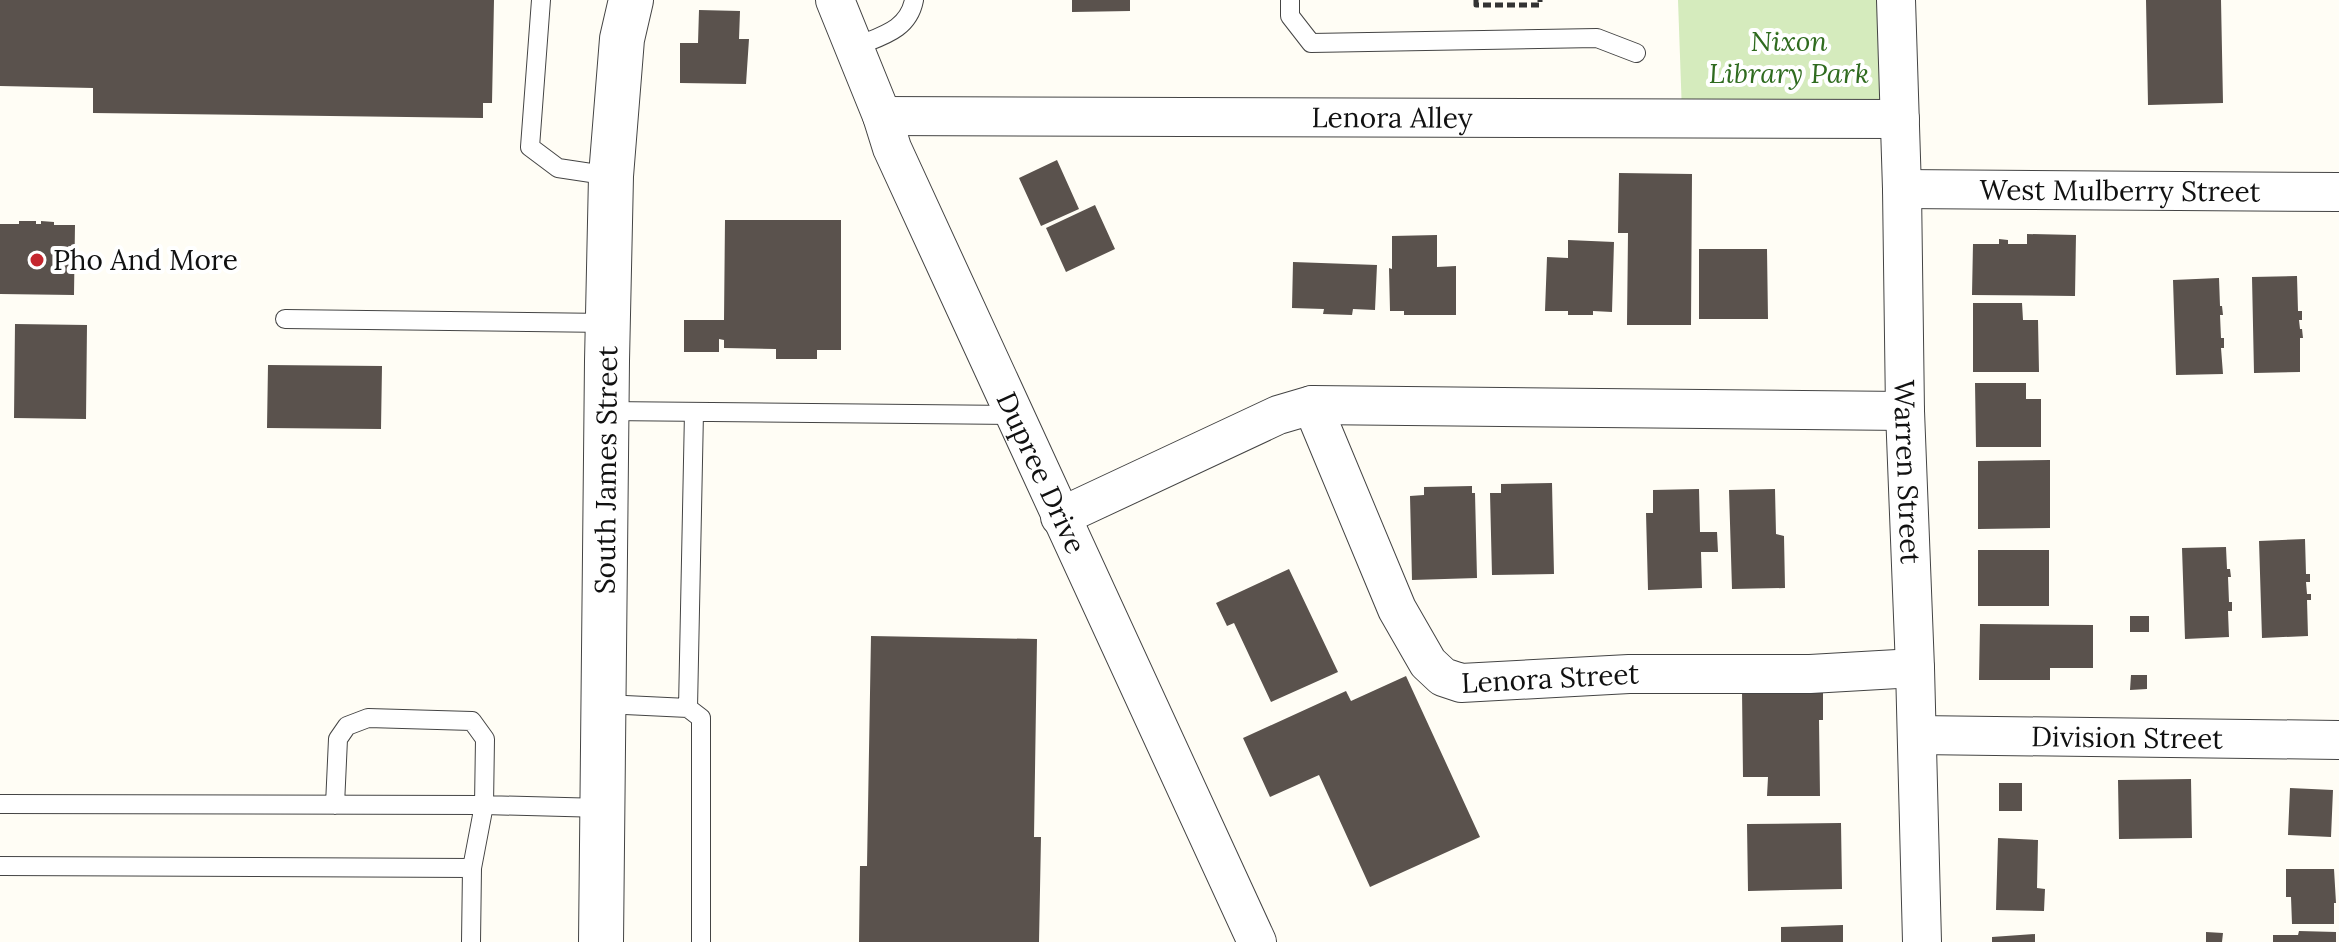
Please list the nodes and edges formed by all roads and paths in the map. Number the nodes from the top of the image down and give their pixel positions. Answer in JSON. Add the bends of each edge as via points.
{"nodes":[{"id":1,"x":541,"y":0,"type":"edge"},
{"id":2,"x":631,"y":0,"type":"edge"},
{"id":3,"x":835,"y":0,"type":"edge"},
{"id":4,"x":914,"y":0,"type":"edge"},
{"id":5,"x":1290,"y":0,"type":"edge"},
{"id":6,"x":1476,"y":0,"type":"edge"},
{"id":7,"x":1540,"y":0,"type":"edge"},
{"id":8,"x":1896,"y":0,"type":"edge"},
{"id":9,"x":855,"y":47,"type":"junction"},
{"id":10,"x":1636,"y":53,"type":"dead end"},
{"id":11,"x":882,"y":116,"type":"junction"},
{"id":12,"x":1900,"y":119,"type":"junction"},
{"id":13,"x":611,"y":176,"type":"junction"},
{"id":14,"x":1902,"y":189,"type":"junction"},
{"id":15,"x":2339,"y":192,"type":"edge"},
{"id":16,"x":285,"y":319,"type":"dead end"},
{"id":17,"x":608,"y":323,"type":"junction"},
{"id":18,"x":1312,"y":405,"type":"junction"},
{"id":19,"x":606,"y":411,"type":"junction"},
{"id":20,"x":1905,"y":411,"type":"junction"},
{"id":21,"x":694,"y":412,"type":"junction"},
{"id":22,"x":1014,"y":415,"type":"junction"},
{"id":23,"x":1060,"y":517,"type":"junction"},
{"id":24,"x":1915,"y":668,"type":"junction"},
{"id":25,"x":604,"y":704,"type":"junction"},
{"id":26,"x":688,"y":708,"type":"junction"},
{"id":27,"x":1917,"y":735,"type":"junction"},
{"id":28,"x":2339,"y":740,"type":"edge"},
{"id":29,"x":0,"y":804,"type":"edge"},
{"id":30,"x":335,"y":805,"type":"junction"},
{"id":31,"x":484,"y":805,"type":"junction"},
{"id":32,"x":603,"y":808,"type":"junction"},
{"id":33,"x":0,"y":866,"type":"edge"},
{"id":34,"x":472,"y":868,"type":"junction"},
{"id":35,"x":471,"y":942,"type":"edge"},
{"id":36,"x":601,"y":942,"type":"edge"},
{"id":37,"x":701,"y":942,"type":"edge"},
{"id":38,"x":1257,"y":942,"type":"edge"},
{"id":39,"x":1922,"y":942,"type":"edge"}],
"edges":[{"from":1,"to":13,"type":"lane","via":[[530,147],[558,168]]},
{"from":2,"to":13,"type":"street","name":"South James Street","via":[[622,39]]},
{"from":3,"to":9,"type":"street","name":"Dupree Drive"},
{"from":4,"to":9,"type":"lane","via":[[898,28]]},
{"from":5,"to":10,"type":"lane","via":[[1290,16],[1311,43],[1597,38]]},
{"from":6,"to":7,"type":"path","via":[[1476,5],[1540,5]]},
{"from":8,"to":12,"type":"street","name":"Warren Street"},
{"from":9,"to":11,"type":"street","name":"Dupree Drive"},
{"from":11,"to":12,"type":"street","name":"Lenora Alley"},
{"from":11,"to":22,"type":"street","name":"Dupree Drive"},
{"from":12,"to":14,"type":"street","name":"Warren Street"},
{"from":13,"to":17,"type":"street","name":"South James Street"},
{"from":14,"to":15,"type":"street","name":"West Mulberry Street"},
{"from":14,"to":20,"type":"street","name":"Warren Street"},
{"from":16,"to":17,"type":"lane"},
{"from":17,"to":19,"type":"street","name":"South James Street"},
{"from":18,"to":20,"type":"street"},
{"from":18,"to":23,"type":"street","via":[[1278,415]]},
{"from":18,"to":24,"type":"street","name":"Lenora Street","via":[[1397,609],[1428,663],[1443,677],[1461,683]]},
{"from":19,"to":21,"type":"lane"},
{"from":19,"to":25,"type":"street","name":"South James Street"},
{"from":20,"to":24,"type":"street","name":"Warren Street"},
{"from":21,"to":22,"type":"lane"},
{"from":21,"to":26,"type":"lane"},
{"from":22,"to":23,"type":"street","name":"Dupree Drive"},
{"from":23,"to":38,"type":"street","name":"Dupree Drive"},
{"from":24,"to":27,"type":"street","name":"Warren Street"},
{"from":25,"to":26,"type":"lane"},
{"from":25,"to":32,"type":"street","name":"South James Street"},
{"from":26,"to":37,"type":"lane","via":[[701,718]]},
{"from":27,"to":28,"type":"street","name":"Division Street"},
{"from":27,"to":39,"type":"street","name":"Warren Street"},
{"from":29,"to":30,"type":"lane"},
{"from":30,"to":31,"type":"lane"},
{"from":30,"to":31,"type":"lane","via":[[338,739],[347,726],[368,718],[472,721],[485,739]]},
{"from":31,"to":32,"type":"lane"},
{"from":31,"to":34,"type":"lane"},
{"from":32,"to":36,"type":"street","name":"South James Street"},
{"from":33,"to":34,"type":"lane"},
{"from":34,"to":35,"type":"lane"}]}
